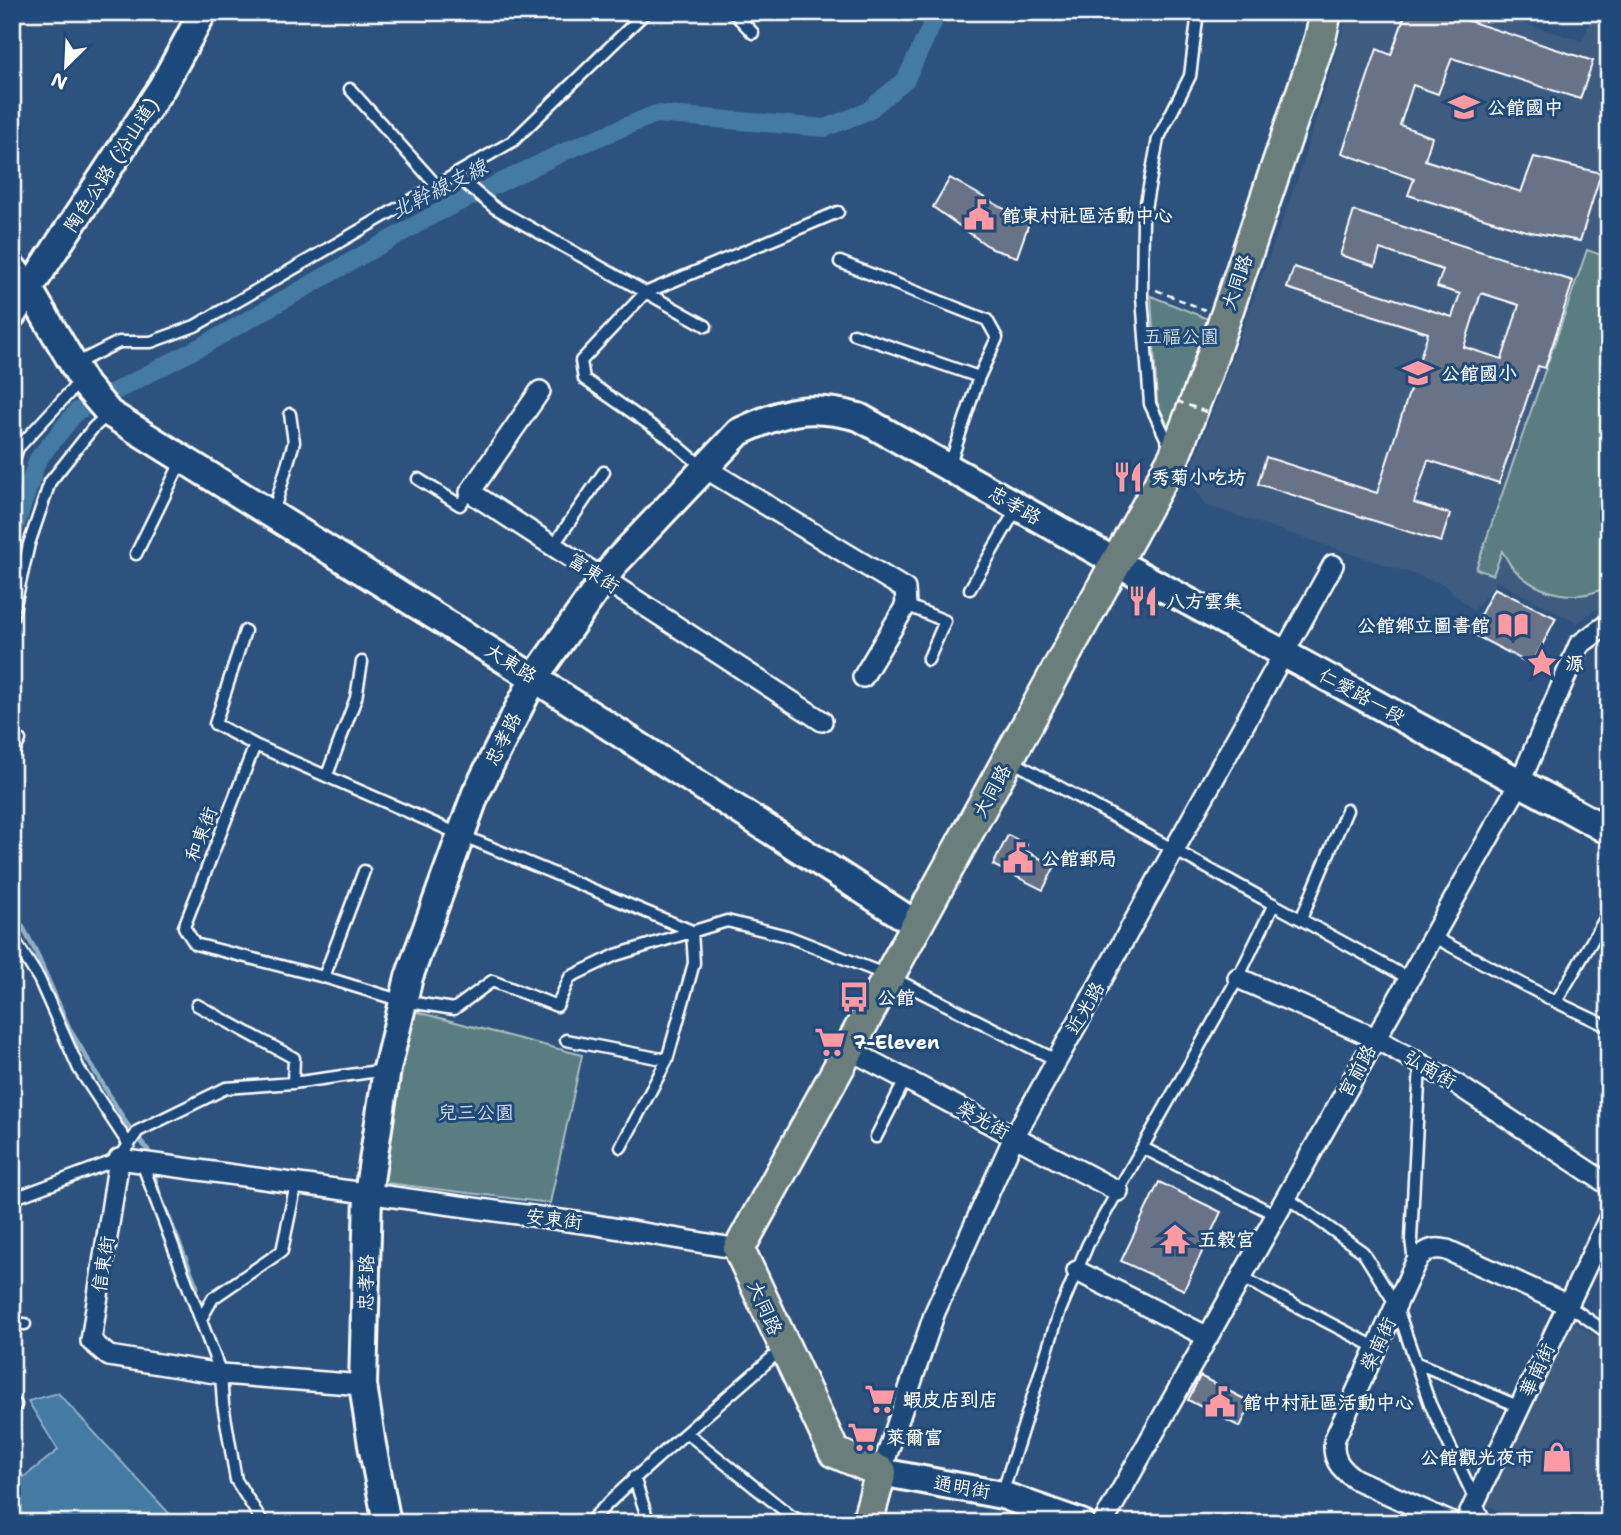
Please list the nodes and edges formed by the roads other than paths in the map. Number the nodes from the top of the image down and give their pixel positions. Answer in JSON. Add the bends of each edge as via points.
{"nodes":[{"id":1,"x":203,"y":12,"type":"edge"},
{"id":2,"x":646,"y":12,"type":"edge"},
{"id":3,"x":733,"y":12,"type":"edge"},
{"id":4,"x":1198,"y":12,"type":"edge"},
{"id":5,"x":1326,"y":12,"type":"edge"},
{"id":6,"x":753,"y":33,"type":"dead end"},
{"id":7,"x":350,"y":89,"type":"dead end"},
{"id":8,"x":456,"y":176,"type":"junction"},
{"id":9,"x":438,"y":187,"type":"junction"},
{"id":10,"x":838,"y":212,"type":"dead end"},
{"id":11,"x":839,"y":262,"type":"dead end"},
{"id":12,"x":12,"y":267,"type":"edge"},
{"id":13,"x":29,"y":289,"type":"junction"},
{"id":14,"x":645,"y":293,"type":"junction"},
{"id":15,"x":12,"y":314,"type":"edge"},
{"id":16,"x":706,"y":326,"type":"dead end"},
{"id":17,"x":854,"y":334,"type":"dead end"},
{"id":18,"x":79,"y":371,"type":"junction"},
{"id":19,"x":979,"y":377,"type":"junction"},
{"id":20,"x":540,"y":391,"type":"dead end"},
{"id":21,"x":105,"y":410,"type":"junction"},
{"id":22,"x":290,"y":414,"type":"dead end"},
{"id":23,"x":1174,"y":457,"type":"junction"},
{"id":24,"x":182,"y":460,"type":"junction"},
{"id":25,"x":12,"y":465,"type":"edge"},
{"id":26,"x":705,"y":468,"type":"junction"},
{"id":27,"x":949,"y":468,"type":"junction"},
{"id":28,"x":604,"y":472,"type":"dead end"},
{"id":29,"x":418,"y":479,"type":"dead end"},
{"id":30,"x":470,"y":492,"type":"junction"},
{"id":31,"x":1017,"y":507,"type":"junction"},
{"id":32,"x":272,"y":514,"type":"junction"},
{"id":33,"x":553,"y":546,"type":"junction"},
{"id":34,"x":136,"y":554,"type":"dead end"},
{"id":35,"x":1116,"y":562,"type":"junction"},
{"id":36,"x":1333,"y":565,"type":"dead end"},
{"id":37,"x":604,"y":579,"type":"junction"},
{"id":38,"x":970,"y":589,"type":"dead end"},
{"id":39,"x":906,"y":605,"type":"junction"},
{"id":40,"x":12,"y":618,"type":"edge"},
{"id":41,"x":1609,"y":623,"type":"edge"},
{"id":42,"x":245,"y":631,"type":"dead end"},
{"id":43,"x":1284,"y":654,"type":"junction"},
{"id":44,"x":928,"y":660,"type":"dead end"},
{"id":45,"x":362,"y":662,"type":"dead end"},
{"id":46,"x":863,"y":677,"type":"dead end"},
{"id":47,"x":534,"y":678,"type":"junction"},
{"id":48,"x":822,"y":721,"type":"dead end"},
{"id":49,"x":20,"y":740,"type":"dead end"},
{"id":50,"x":255,"y":745,"type":"junction"},
{"id":51,"x":12,"y":756,"type":"edge"},
{"id":52,"x":1009,"y":760,"type":"junction"},
{"id":53,"x":327,"y":775,"type":"junction"},
{"id":54,"x":1520,"y":782,"type":"junction"},
{"id":55,"x":1347,"y":810,"type":"dead end"},
{"id":56,"x":1609,"y":831,"type":"edge"},
{"id":57,"x":461,"y":835,"type":"junction"},
{"id":58,"x":1176,"y":850,"type":"junction"},
{"id":59,"x":364,"y":871,"type":"dead end"},
{"id":60,"x":1274,"y":904,"type":"junction"},
{"id":61,"x":1609,"y":912,"type":"edge"},
{"id":62,"x":1301,"y":919,"type":"junction"},
{"id":63,"x":917,"y":926,"type":"junction"},
{"id":64,"x":692,"y":931,"type":"junction"},
{"id":65,"x":12,"y":936,"type":"edge"},
{"id":66,"x":1432,"y":936,"type":"junction"},
{"id":67,"x":889,"y":975,"type":"junction"},
{"id":68,"x":324,"y":977,"type":"junction"},
{"id":69,"x":1238,"y":978,"type":"junction"},
{"id":70,"x":1408,"y":978,"type":"junction"},
{"id":71,"x":402,"y":1001,"type":"junction"},
{"id":72,"x":1556,"y":1002,"type":"junction"},
{"id":73,"x":197,"y":1005,"type":"dead end"},
{"id":74,"x":1609,"y":1027,"type":"edge"},
{"id":75,"x":1375,"y":1038,"type":"junction"},
{"id":76,"x":566,"y":1040,"type":"dead end"},
{"id":77,"x":848,"y":1049,"type":"junction"},
{"id":78,"x":1056,"y":1059,"type":"junction"},
{"id":79,"x":667,"y":1060,"type":"junction"},
{"id":80,"x":1420,"y":1063,"type":"junction"},
{"id":81,"x":387,"y":1069,"type":"junction"},
{"id":82,"x":906,"y":1077,"type":"junction"},
{"id":83,"x":293,"y":1083,"type":"junction"},
{"id":84,"x":1014,"y":1136,"type":"junction"},
{"id":85,"x":876,"y":1138,"type":"dead end"},
{"id":86,"x":621,"y":1147,"type":"dead end"},
{"id":87,"x":1143,"y":1148,"type":"junction"},
{"id":88,"x":124,"y":1152,"type":"junction"},
{"id":89,"x":142,"y":1162,"type":"junction"},
{"id":90,"x":296,"y":1184,"type":"junction"},
{"id":91,"x":1609,"y":1185,"type":"edge"},
{"id":92,"x":1118,"y":1191,"type":"junction"},
{"id":93,"x":368,"y":1194,"type":"junction"},
{"id":94,"x":1286,"y":1197,"type":"junction"},
{"id":95,"x":12,"y":1199,"type":"edge"},
{"id":96,"x":1276,"y":1215,"type":"junction"},
{"id":97,"x":1609,"y":1218,"type":"edge"},
{"id":98,"x":739,"y":1249,"type":"junction"},
{"id":99,"x":1415,"y":1264,"type":"junction"},
{"id":100,"x":1077,"y":1271,"type":"junction"},
{"id":101,"x":1241,"y":1277,"type":"junction"},
{"id":102,"x":1396,"y":1305,"type":"junction"},
{"id":103,"x":1568,"y":1305,"type":"junction"},
{"id":104,"x":201,"y":1319,"type":"junction"},
{"id":105,"x":12,"y":1324,"type":"edge"},
{"id":106,"x":25,"y":1324,"type":"dead end"},
{"id":107,"x":1609,"y":1334,"type":"edge"},
{"id":108,"x":1208,"y":1337,"type":"junction"},
{"id":109,"x":783,"y":1347,"type":"junction"},
{"id":110,"x":1377,"y":1348,"type":"junction"},
{"id":111,"x":1415,"y":1362,"type":"junction"},
{"id":112,"x":221,"y":1374,"type":"junction"},
{"id":113,"x":363,"y":1385,"type":"junction"},
{"id":114,"x":1520,"y":1407,"type":"junction"},
{"id":115,"x":687,"y":1433,"type":"junction"},
{"id":116,"x":881,"y":1472,"type":"junction"},
{"id":117,"x":634,"y":1477,"type":"junction"},
{"id":118,"x":1002,"y":1495,"type":"junction"},
{"id":119,"x":1476,"y":1499,"type":"junction"},
{"id":120,"x":263,"y":1523,"type":"edge"},
{"id":121,"x":387,"y":1523,"type":"edge"},
{"id":122,"x":588,"y":1523,"type":"edge"},
{"id":123,"x":649,"y":1523,"type":"edge"},
{"id":124,"x":805,"y":1523,"type":"edge"},
{"id":125,"x":867,"y":1523,"type":"edge"},
{"id":126,"x":1081,"y":1523,"type":"edge"},
{"id":127,"x":1104,"y":1523,"type":"edge"},
{"id":128,"x":1452,"y":1523,"type":"edge"},
{"id":129,"x":1465,"y":1523,"type":"edge"},
{"id":130,"x":1486,"y":1523,"type":"edge"}],
"edges":[{"from":1,"to":13,"type":"street","name":"陶色公路 (沿山道)","via":[[162,87]]},
{"from":2,"to":8,"type":"lane","via":[[513,141]]},
{"from":3,"to":6,"type":"lane"},
{"from":4,"to":23,"type":"lane","via":[[1190,76],[1158,139],[1143,219],[1150,404]]},
{"from":5,"to":23,"type":"main road","name":"大同路"},
{"from":7,"to":9,"type":"lane"},
{"from":8,"to":9,"type":"lane"},
{"from":8,"to":14,"type":"lane","via":[[495,208]]},
{"from":9,"to":18,"type":"lane","via":[[195,326],[151,342],[119,342]]},
{"from":10,"to":14,"type":"lane"},
{"from":11,"to":19,"type":"lane","via":[[987,320],[997,338]]},
{"from":12,"to":13,"type":"street"},
{"from":13,"to":15,"type":"street","name":"陶色公路 (沿山道)"},
{"from":13,"to":18,"type":"street"},
{"from":14,"to":16,"type":"lane"},
{"from":14,"to":26,"type":"lane","via":[[581,361],[584,379]]},
{"from":17,"to":19,"type":"lane"},
{"from":18,"to":21,"type":"street"},
{"from":18,"to":25,"type":"lane","via":[[18,448]]},
{"from":19,"to":27,"type":"lane"},
{"from":20,"to":30,"type":"street"},
{"from":21,"to":24,"type":"street","name":"大東路"},
{"from":21,"to":40,"type":"lane","via":[[50,482],[29,544]]},
{"from":22,"to":32,"type":"lane","via":[[294,442]]},
{"from":23,"to":35,"type":"main road","name":"大同路"},
{"from":24,"to":32,"type":"street","name":"大東路"},
{"from":24,"to":34,"type":"lane"},
{"from":26,"to":27,"type":"street","name":"忠孝路","via":[[739,432],[797,410],[828,410],[859,418]]},
{"from":26,"to":37,"type":"street","name":"忠孝路"},
{"from":26,"to":39,"type":"street","via":[[905,589]]},
{"from":27,"to":31,"type":"street","name":"忠孝路"},
{"from":28,"to":33,"type":"lane"},
{"from":29,"to":30,"type":"lane","via":[[460,505]]},
{"from":30,"to":33,"type":"street","name":"富東街"},
{"from":31,"to":35,"type":"street","name":"忠孝路"},
{"from":31,"to":38,"type":"lane"},
{"from":32,"to":47,"type":"street","name":"大東路"},
{"from":33,"to":37,"type":"street","name":"富東街"},
{"from":35,"to":43,"type":"street","name":"仁愛路一段"},
{"from":35,"to":52,"type":"main road","name":"大同路"},
{"from":36,"to":43,"type":"street","name":"近光路"},
{"from":37,"to":47,"type":"street","name":"忠孝路"},
{"from":37,"to":48,"type":"street","name":"富東街"},
{"from":39,"to":44,"type":"lane","via":[[945,621]]},
{"from":39,"to":46,"type":"street"},
{"from":41,"to":54,"type":"street","name":"宮前路","via":[[1579,645]]},
{"from":42,"to":50,"type":"lane","via":[[215,724]]},
{"from":43,"to":54,"type":"street","name":"仁愛路一段"},
{"from":43,"to":58,"type":"street","name":"近光路"},
{"from":45,"to":53,"type":"lane","via":[[356,698]]},
{"from":47,"to":57,"type":"street","name":"忠孝路","via":[[476,793]]},
{"from":47,"to":63,"type":"street","name":"大東路"},
{"from":49,"to":51,"type":"lane"},
{"from":50,"to":53,"type":"lane"},
{"from":50,"to":68,"type":"lane","name":"和東街","via":[[184,927],[195,944]]},
{"from":52,"to":58,"type":"lane"},
{"from":52,"to":63,"type":"main road","name":"大同路"},
{"from":53,"to":57,"type":"lane"},
{"from":54,"to":56,"type":"street","name":"仁愛路一段"},
{"from":54,"to":66,"type":"street","name":"宮前路"},
{"from":55,"to":62,"type":"lane"},
{"from":57,"to":64,"type":"lane"},
{"from":57,"to":71,"type":"street","name":"忠孝路"},
{"from":58,"to":60,"type":"lane"},
{"from":58,"to":78,"type":"street","name":"近光路"},
{"from":59,"to":68,"type":"lane"},
{"from":60,"to":62,"type":"lane"},
{"from":60,"to":69,"type":"lane"},
{"from":61,"to":72,"type":"lane"},
{"from":62,"to":70,"type":"lane"},
{"from":63,"to":67,"type":"main road","name":"大同路"},
{"from":64,"to":67,"type":"lane","via":[[727,921],[787,936]]},
{"from":64,"to":71,"type":"lane","name":"和東街","via":[[616,955],[570,977],[558,1006],[492,981],[454,1009]]},
{"from":64,"to":79,"type":"lane","via":[[694,963]]},
{"from":65,"to":88,"type":"lane","via":[[39,979],[79,1069]]},
{"from":66,"to":70,"type":"street","name":"宮前路"},
{"from":66,"to":72,"type":"lane"},
{"from":67,"to":77,"type":"main road","name":"大同路"},
{"from":67,"to":78,"type":"lane"},
{"from":68,"to":71,"type":"lane","name":"和東街"},
{"from":69,"to":75,"type":"street","name":"弘南街"},
{"from":69,"to":87,"type":"lane"},
{"from":70,"to":75,"type":"street","name":"宮前路"},
{"from":71,"to":81,"type":"street","name":"忠孝路"},
{"from":72,"to":74,"type":"lane"},
{"from":73,"to":83,"type":"lane","via":[[294,1058]]},
{"from":75,"to":80,"type":"street","name":"弘南街"},
{"from":75,"to":94,"type":"street","name":"宮前路"},
{"from":76,"to":79,"type":"lane"},
{"from":77,"to":82,"type":"street","name":"榮光街"},
{"from":77,"to":98,"type":"main road","name":"大同路"},
{"from":78,"to":84,"type":"street","name":"近光路"},
{"from":79,"to":86,"type":"lane"},
{"from":80,"to":91,"type":"street","name":"弘南街"},
{"from":80,"to":99,"type":"lane","via":[[1410,1239]]},
{"from":81,"to":83,"type":"lane"},
{"from":81,"to":93,"type":"street","name":"忠孝路"},
{"from":82,"to":84,"type":"street","name":"榮光街"},
{"from":82,"to":85,"type":"lane"},
{"from":83,"to":88,"type":"lane","via":[[226,1088],[138,1131]]},
{"from":84,"to":92,"type":"street","name":"榮光街"},
{"from":84,"to":116,"type":"street","name":"近光路","via":[[936,1312]]},
{"from":87,"to":92,"type":"lane"},
{"from":87,"to":96,"type":"lane"},
{"from":88,"to":89,"type":"street"},
{"from":88,"to":95,"type":"lane"},
{"from":88,"to":112,"type":"street","name":"信東街","via":[[91,1340],[109,1356]]},
{"from":89,"to":90,"type":"street"},
{"from":89,"to":104,"type":"lane"},
{"from":90,"to":93,"type":"street"},
{"from":90,"to":104,"type":"lane","via":[[282,1251],[213,1298]]},
{"from":92,"to":100,"type":"lane"},
{"from":93,"to":98,"type":"street","name":"安東街"},
{"from":93,"to":113,"type":"street","name":"忠孝路"},
{"from":94,"to":96,"type":"street","name":"宮前路"},
{"from":94,"to":102,"type":"lane","via":[[1363,1252]]},
{"from":96,"to":101,"type":"street","name":"宮前路"},
{"from":97,"to":103,"type":"street","name":"華南街"},
{"from":98,"to":109,"type":"main road","name":"大同路"},
{"from":99,"to":102,"type":"street","name":"榮南街"},
{"from":99,"to":103,"type":"street","via":[[1437,1247]]},
{"from":100,"to":108,"type":"street"},
{"from":100,"to":118,"type":"lane"},
{"from":101,"to":108,"type":"street","name":"宮前路"},
{"from":101,"to":110,"type":"lane"},
{"from":102,"to":110,"type":"street","name":"榮南街"},
{"from":102,"to":111,"type":"lane"},
{"from":103,"to":107,"type":"lane"},
{"from":103,"to":114,"type":"street","name":"華南街"},
{"from":104,"to":112,"type":"lane"},
{"from":105,"to":106,"type":"lane"},
{"from":108,"to":127,"type":"street","name":"宮前路"},
{"from":109,"to":115,"type":"lane"},
{"from":109,"to":116,"type":"main road","name":"大同路","via":[[834,1452]]},
{"from":110,"to":128,"type":"street","name":"榮南街","via":[[1335,1438],[1334,1457],[1355,1479]]},
{"from":111,"to":114,"type":"lane"},
{"from":111,"to":119,"type":"lane"},
{"from":112,"to":113,"type":"street","name":"信東街"},
{"from":112,"to":120,"type":"lane","via":[[236,1480]]},
{"from":113,"to":121,"type":"street","name":"忠孝路"},
{"from":114,"to":119,"type":"street","name":"華南街"},
{"from":115,"to":117,"type":"lane"},
{"from":115,"to":124,"type":"lane"},
{"from":116,"to":118,"type":"street","name":"通明街"},
{"from":116,"to":125,"type":"main road"},
{"from":117,"to":122,"type":"lane"},
{"from":117,"to":123,"type":"lane"},
{"from":118,"to":126,"type":"street","name":"通明街"},
{"from":119,"to":129,"type":"street","name":"華南街"},
{"from":119,"to":130,"type":"lane"}]}
